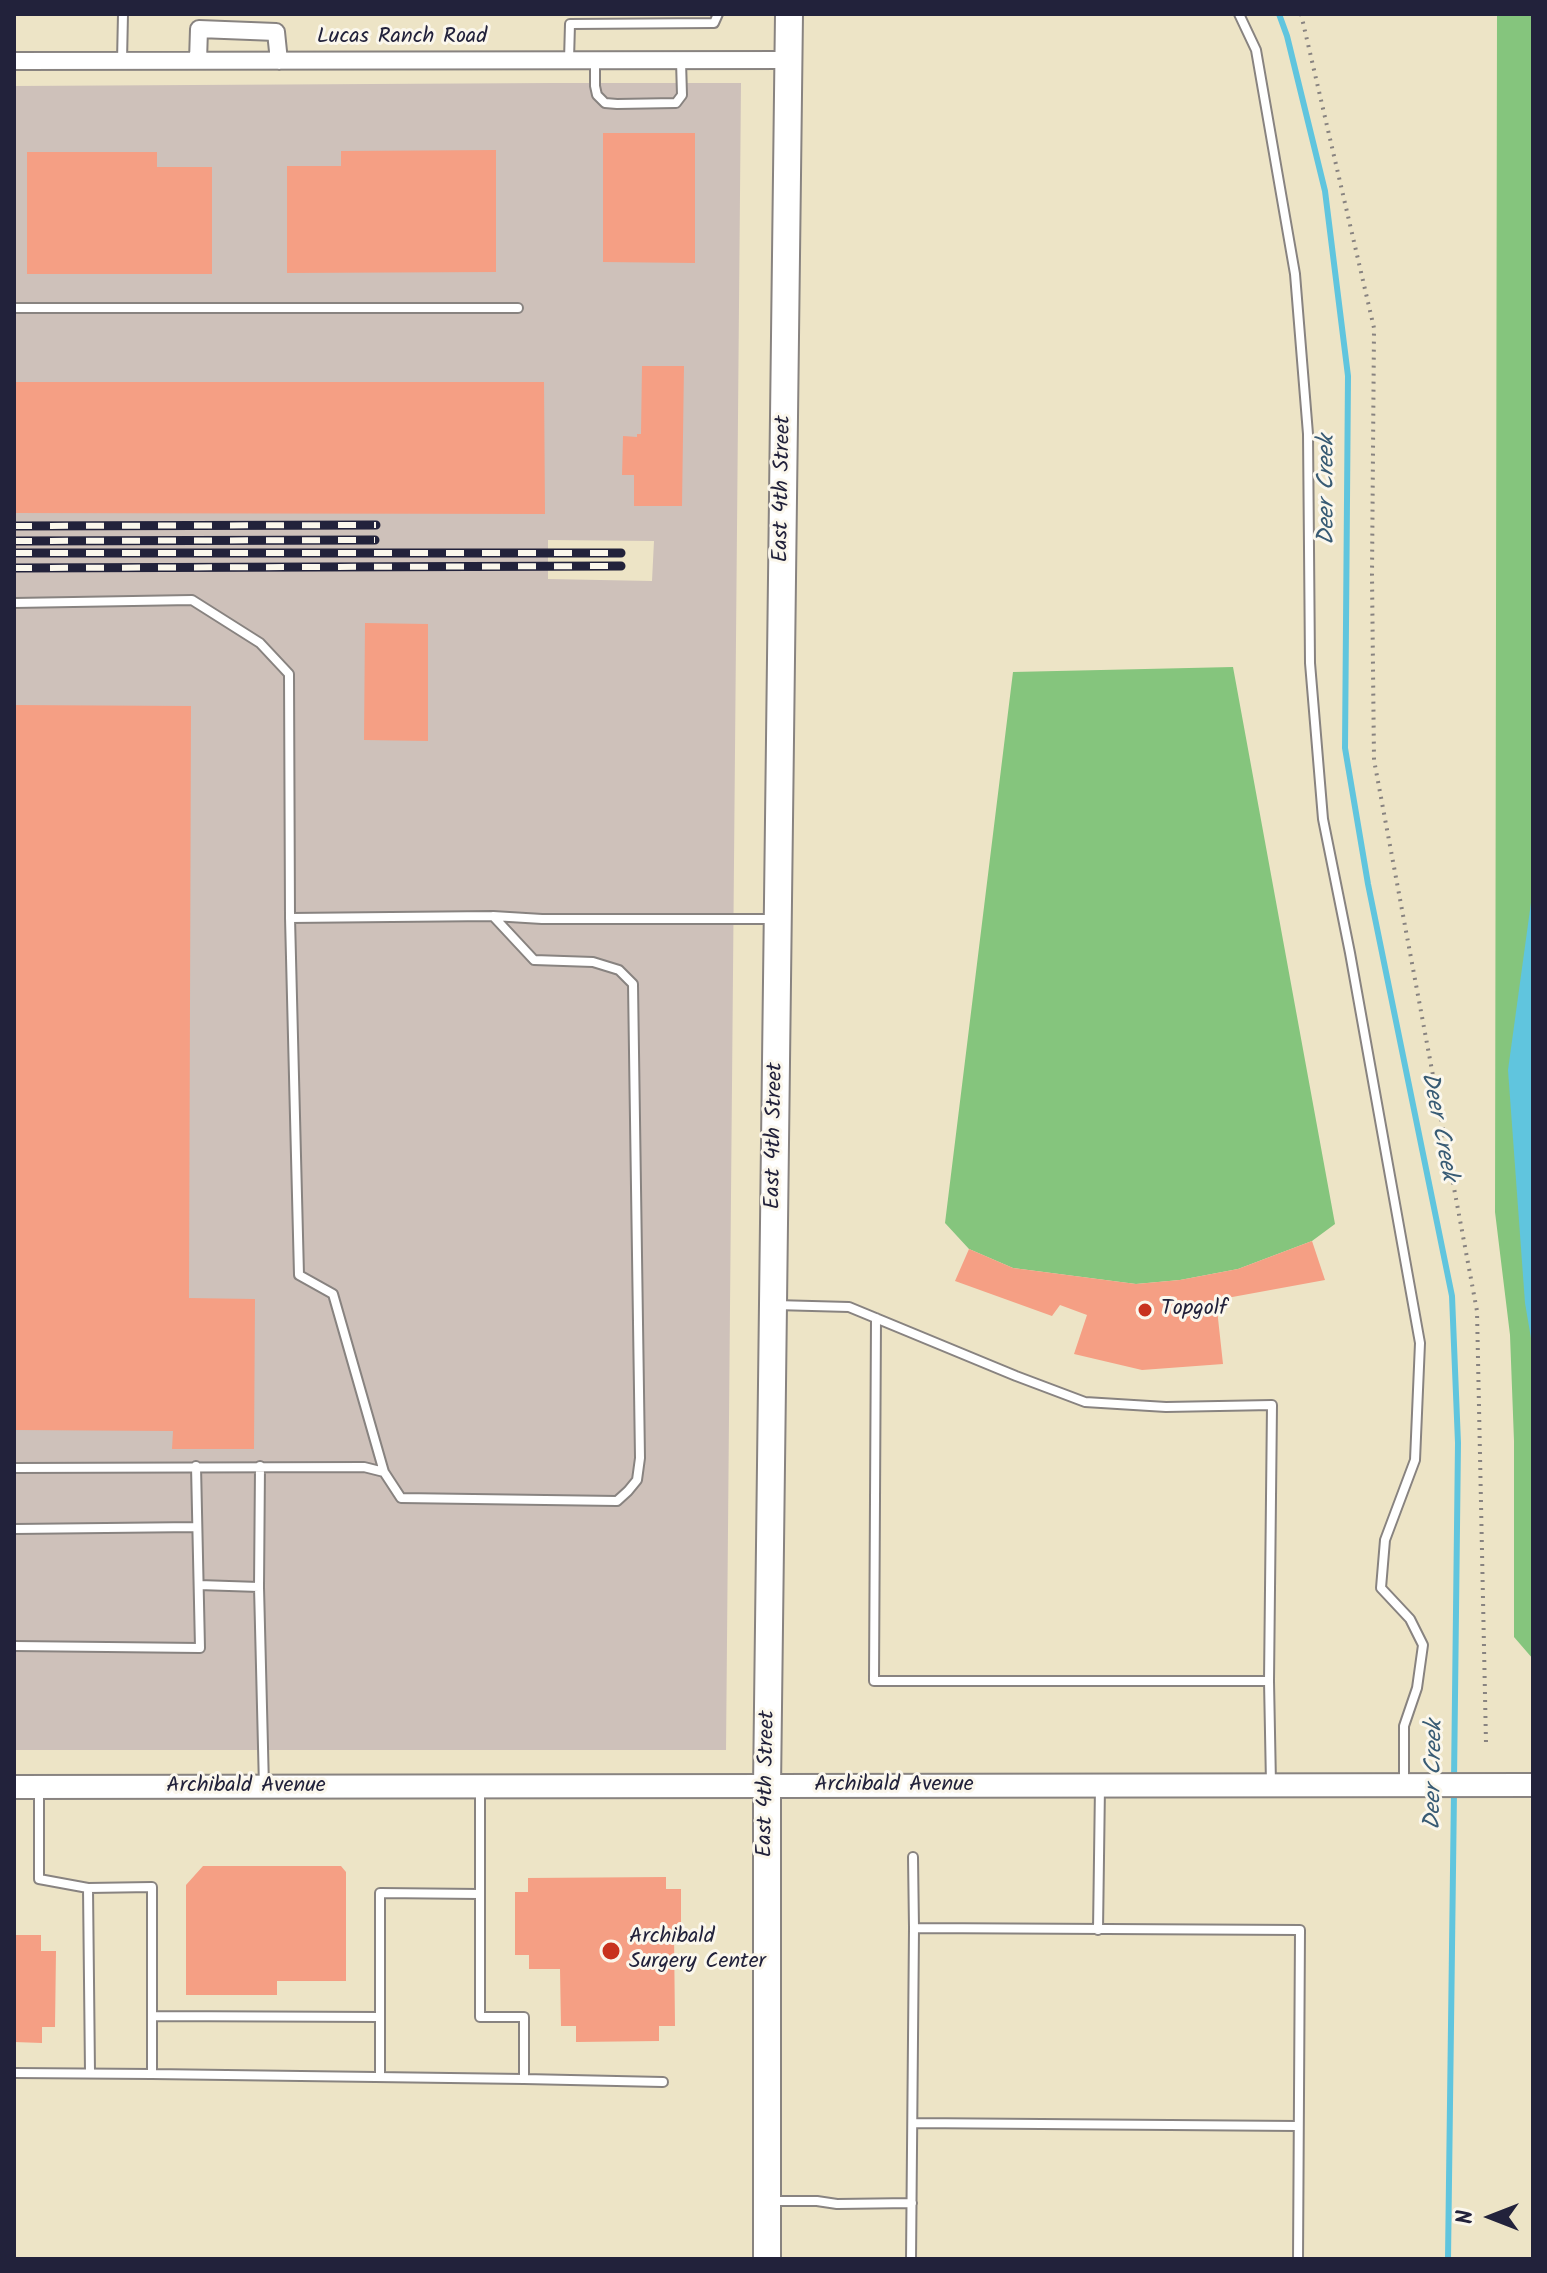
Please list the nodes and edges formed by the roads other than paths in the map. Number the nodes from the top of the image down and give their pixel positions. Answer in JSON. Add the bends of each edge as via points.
{"nodes":[{"id":1,"x":123,"y":14,"type":"edge"},
{"id":2,"x":570,"y":14,"type":"edge"},
{"id":3,"x":718,"y":14,"type":"edge"},
{"id":4,"x":789,"y":14,"type":"edge"},
{"id":5,"x":1239,"y":14,"type":"edge"},
{"id":6,"x":570,"y":24,"type":"junction"},
{"id":7,"x":569,"y":60,"type":"junction"},
{"id":8,"x":595,"y":60,"type":"junction"},
{"id":9,"x":681,"y":60,"type":"junction"},
{"id":10,"x":789,"y":60,"type":"junction"},
{"id":11,"x":14,"y":61,"type":"edge"},
{"id":12,"x":122,"y":61,"type":"junction"},
{"id":13,"x":198,"y":61,"type":"junction"},
{"id":14,"x":279,"y":61,"type":"junction"},
{"id":15,"x":14,"y":308,"type":"edge"},
{"id":16,"x":518,"y":308,"type":"dead end"},
{"id":17,"x":14,"y":603,"type":"edge"},
{"id":18,"x":493,"y":916,"type":"junction"},
{"id":19,"x":290,"y":918,"type":"junction"},
{"id":20,"x":779,"y":919,"type":"junction"},
{"id":21,"x":774,"y":1305,"type":"junction"},
{"id":22,"x":876,"y":1318,"type":"junction"},
{"id":23,"x":196,"y":1466,"type":"junction"},
{"id":24,"x":260,"y":1466,"type":"junction"},
{"id":25,"x":14,"y":1468,"type":"edge"},
{"id":26,"x":384,"y":1472,"type":"junction"},
{"id":27,"x":197,"y":1527,"type":"junction"},
{"id":28,"x":14,"y":1529,"type":"edge"},
{"id":29,"x":199,"y":1585,"type":"junction"},
{"id":30,"x":259,"y":1587,"type":"junction"},
{"id":31,"x":14,"y":1646,"type":"edge"},
{"id":32,"x":1269,"y":1681,"type":"junction"},
{"id":33,"x":1100,"y":1785,"type":"junction"},
{"id":34,"x":1271,"y":1785,"type":"junction"},
{"id":35,"x":1404,"y":1785,"type":"junction"},
{"id":36,"x":1533,"y":1785,"type":"edge"},
{"id":37,"x":14,"y":1787,"type":"edge"},
{"id":38,"x":39,"y":1787,"type":"junction"},
{"id":39,"x":264,"y":1787,"type":"junction"},
{"id":40,"x":480,"y":1787,"type":"junction"},
{"id":41,"x":767,"y":1787,"type":"junction"},
{"id":42,"x":913,"y":1857,"type":"dead end"},
{"id":43,"x":88,"y":1888,"type":"junction"},
{"id":44,"x":480,"y":1894,"type":"junction"},
{"id":45,"x":914,"y":1928,"type":"junction"},
{"id":46,"x":1098,"y":1930,"type":"junction"},
{"id":47,"x":152,"y":2016,"type":"junction"},
{"id":48,"x":380,"y":2017,"type":"junction"},
{"id":49,"x":14,"y":2073,"type":"edge"},
{"id":50,"x":90,"y":2073,"type":"junction"},
{"id":51,"x":152,"y":2074,"type":"junction"},
{"id":52,"x":380,"y":2077,"type":"junction"},
{"id":53,"x":524,"y":2079,"type":"junction"},
{"id":54,"x":663,"y":2082,"type":"dead end"},
{"id":55,"x":913,"y":2123,"type":"junction"},
{"id":56,"x":1298,"y":2126,"type":"junction"},
{"id":57,"x":767,"y":2201,"type":"junction"},
{"id":58,"x":912,"y":2203,"type":"junction"},
{"id":59,"x":767,"y":2259,"type":"edge"},
{"id":60,"x":911,"y":2259,"type":"edge"},
{"id":61,"x":1298,"y":2259,"type":"edge"}],
"edges":[{"from":1,"to":12,"type":"lane"},
{"from":2,"to":6,"type":"lane"},
{"from":3,"to":6,"type":"lane","via":[[714,23]]},
{"from":4,"to":10,"type":"main road","name":"East 4th Street"},
{"from":5,"to":35,"type":"lane","via":[[1256,50],[1295,274],[1308,434],[1310,663],[1323,819],[1420,1343],[1415,1460],[1385,1540],[1381,1588],[1410,1619],[1423,1645],[1404,1726]]},
{"from":6,"to":7,"type":"lane"},
{"from":7,"to":8,"type":"street","name":"Lucas Ranch Road"},
{"from":7,"to":14,"type":"street","name":"Lucas Ranch Road"},
{"from":8,"to":9,"type":"street","name":"Lucas Ranch Road"},
{"from":8,"to":9,"type":"lane","via":[[597,95],[605,103],[669,104],[682,95]]},
{"from":9,"to":10,"type":"street","name":"Lucas Ranch Road"},
{"from":10,"to":20,"type":"main road","name":"East 4th Street"},
{"from":11,"to":12,"type":"street","name":"Lucas Ranch Road"},
{"from":12,"to":13,"type":"street","name":"Lucas Ranch Road"},
{"from":13,"to":14,"type":"street","name":"Lucas Ranch Road"},
{"from":13,"to":14,"type":"street","via":[[199,29],[276,32]]},
{"from":15,"to":16,"type":"lane"},
{"from":17,"to":19,"type":"lane","via":[[192,600],[260,643],[289,674]]},
{"from":18,"to":19,"type":"lane"},
{"from":18,"to":20,"type":"lane"},
{"from":18,"to":26,"type":"lane","via":[[534,960],[593,962],[619,970],[633,984],[637,1480],[617,1501],[401,1498]]},
{"from":19,"to":26,"type":"lane","via":[[299,1275],[333,1294]]},
{"from":20,"to":21,"type":"main road","name":"East 4th Street"},
{"from":21,"to":22,"type":"lane","via":[[849,1307]]},
{"from":21,"to":41,"type":"main road","name":"East 4th Street"},
{"from":22,"to":32,"type":"lane","via":[[1085,1402],[1272,1405]]},
{"from":22,"to":32,"type":"lane","via":[[874,1681]]},
{"from":23,"to":24,"type":"lane"},
{"from":23,"to":25,"type":"lane"},
{"from":23,"to":27,"type":"lane"},
{"from":24,"to":26,"type":"lane","via":[[364,1467]]},
{"from":24,"to":30,"type":"lane"},
{"from":27,"to":28,"type":"lane"},
{"from":27,"to":29,"type":"lane"},
{"from":29,"to":30,"type":"lane"},
{"from":29,"to":31,"type":"lane","via":[[200,1648]]},
{"from":30,"to":39,"type":"lane"},
{"from":32,"to":34,"type":"lane"},
{"from":33,"to":34,"type":"main road","name":"Archibald Avenue"},
{"from":33,"to":41,"type":"main road","name":"Archibald Avenue"},
{"from":33,"to":46,"type":"lane"},
{"from":34,"to":35,"type":"main road","name":"Archibald Avenue"},
{"from":35,"to":36,"type":"main road","name":"Archibald Avenue"},
{"from":37,"to":38,"type":"main road","name":"Archibald Avenue"},
{"from":38,"to":39,"type":"main road","name":"Archibald Avenue"},
{"from":38,"to":43,"type":"lane","via":[[39,1879]]},
{"from":39,"to":40,"type":"main road","name":"Archibald Avenue"},
{"from":40,"to":41,"type":"main road","name":"Archibald Avenue"},
{"from":40,"to":44,"type":"lane"},
{"from":41,"to":57,"type":"main road","name":"East 4th Street"},
{"from":42,"to":45,"type":"lane"},
{"from":43,"to":47,"type":"lane","via":[[152,1887]]},
{"from":43,"to":50,"type":"lane"},
{"from":44,"to":48,"type":"lane","via":[[380,1893]]},
{"from":44,"to":53,"type":"lane","via":[[480,2017],[524,2017]]},
{"from":45,"to":46,"type":"lane"},
{"from":45,"to":55,"type":"lane"},
{"from":46,"to":56,"type":"lane","via":[[1300,1930]]},
{"from":47,"to":48,"type":"lane"},
{"from":47,"to":51,"type":"lane"},
{"from":48,"to":52,"type":"lane"},
{"from":49,"to":50,"type":"lane"},
{"from":50,"to":51,"type":"lane"},
{"from":51,"to":52,"type":"lane"},
{"from":52,"to":53,"type":"lane"},
{"from":53,"to":54,"type":"lane"},
{"from":55,"to":56,"type":"lane"},
{"from":55,"to":58,"type":"lane"},
{"from":56,"to":61,"type":"lane"},
{"from":57,"to":58,"type":"lane"},
{"from":57,"to":59,"type":"main road","name":"East 4th Street"},
{"from":58,"to":60,"type":"lane"}]}
